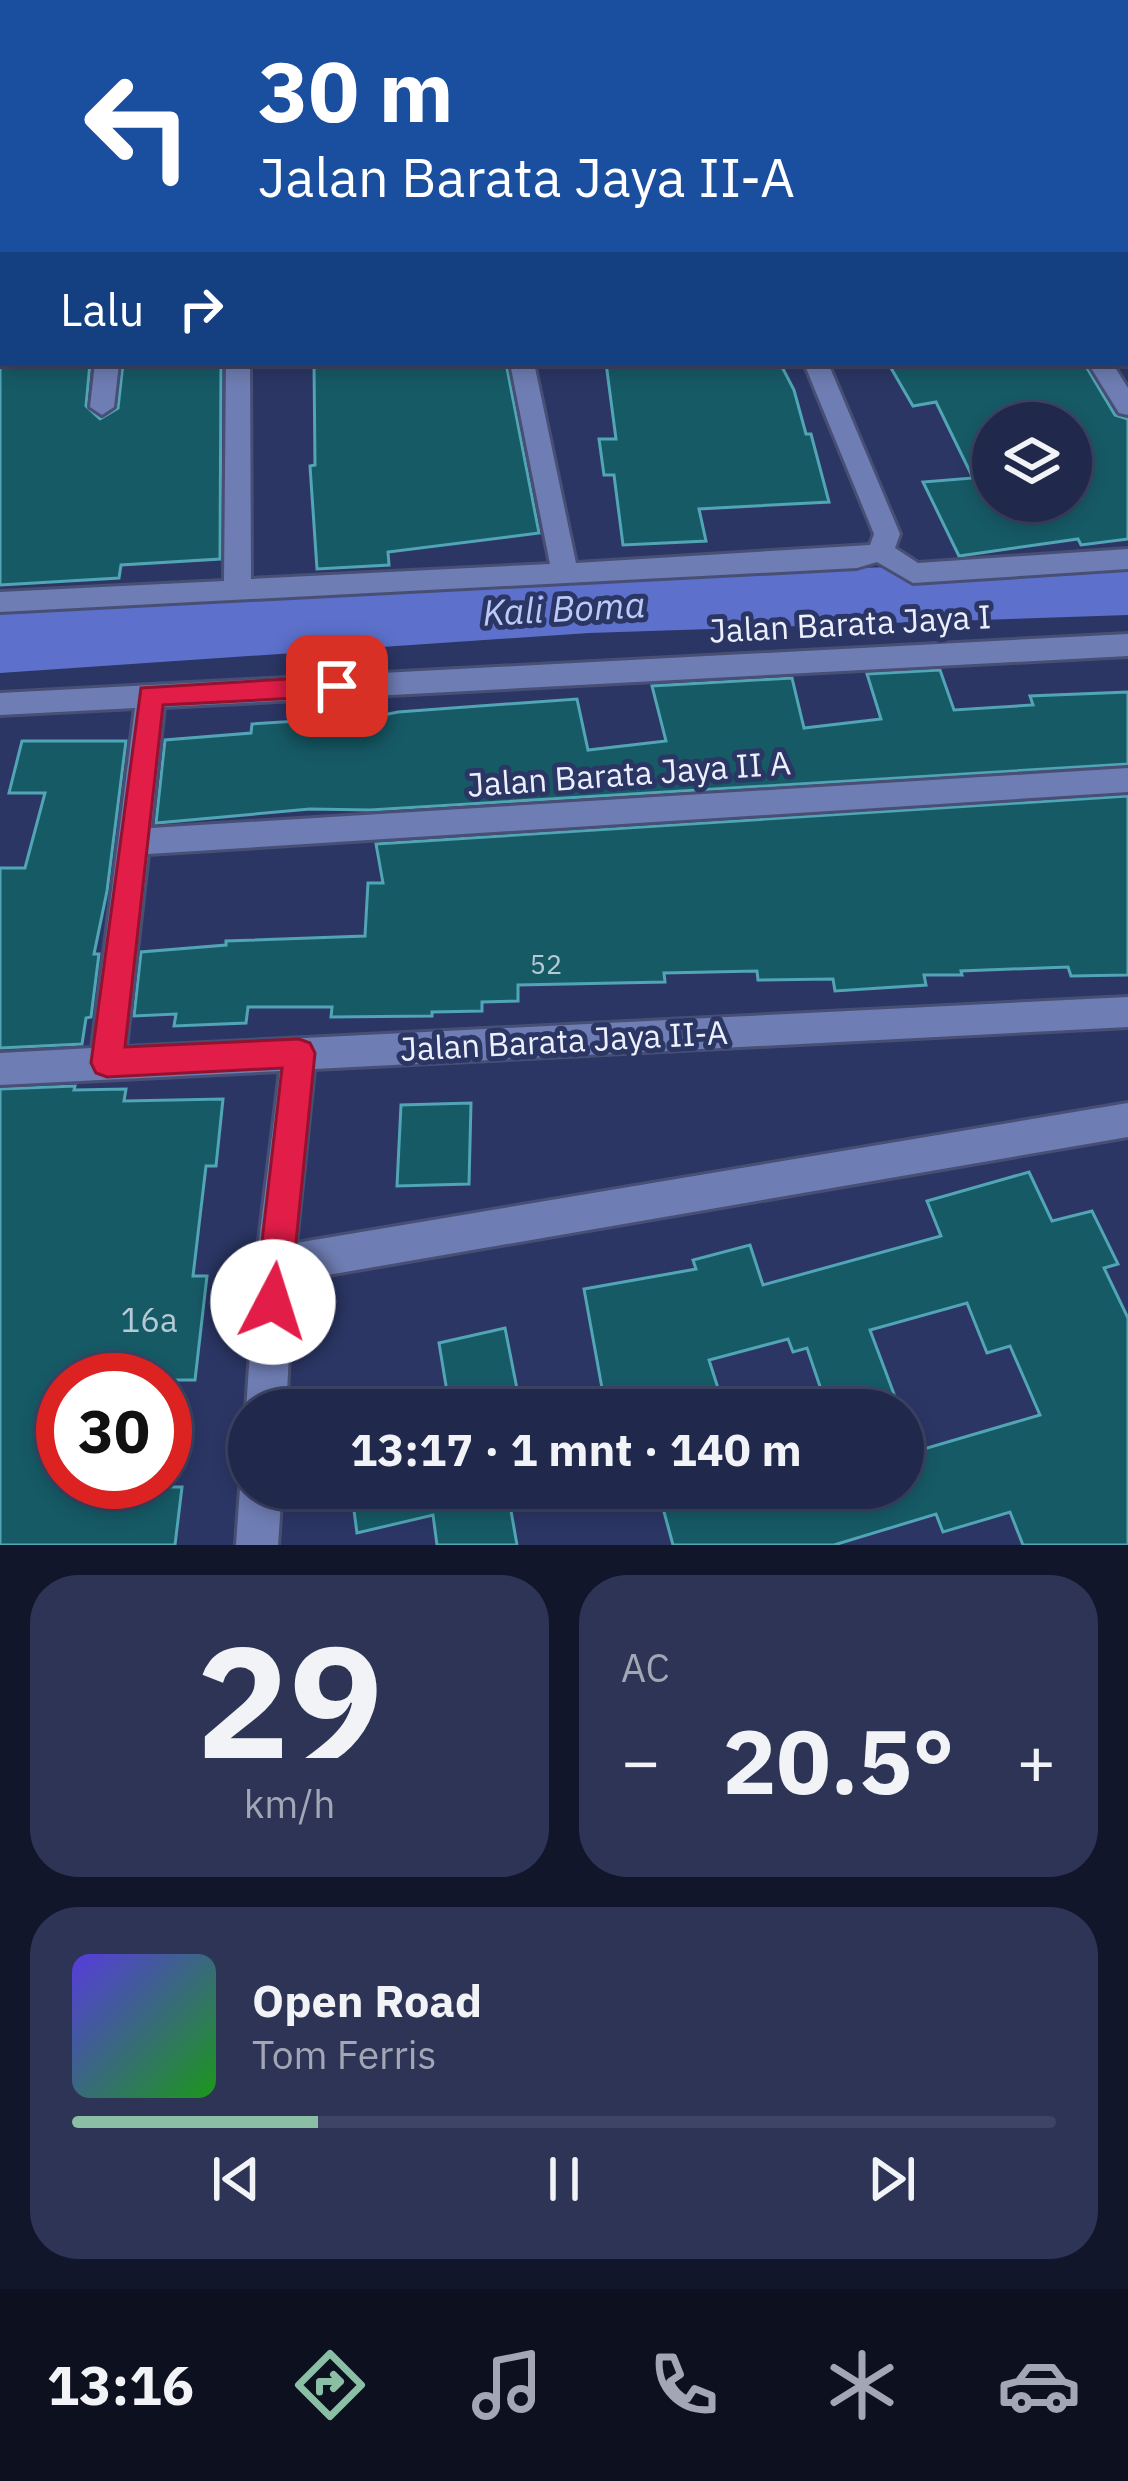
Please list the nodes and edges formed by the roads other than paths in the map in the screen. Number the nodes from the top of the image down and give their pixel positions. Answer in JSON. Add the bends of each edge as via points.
{"nodes":[{"id":1,"x":107,"y":366,"type":"edge"},
{"id":2,"x":238,"y":366,"type":"edge"},
{"id":3,"x":523,"y":366,"type":"edge"},
{"id":4,"x":817,"y":366,"type":"edge"},
{"id":5,"x":1102,"y":366,"type":"edge"},
{"id":6,"x":102,"y":407,"type":"dead end"},
{"id":7,"x":1128,"y":407,"type":"edge"},
{"id":8,"x":881,"y":550,"type":"junction"},
{"id":9,"x":1128,"y":559,"type":"edge"},
{"id":10,"x":566,"y":574,"type":"junction"},
{"id":11,"x":237,"y":592,"type":"junction"},
{"id":12,"x":0,"y":602,"type":"edge"},
{"id":13,"x":1128,"y":645,"type":"edge"},
{"id":14,"x":151,"y":696,"type":"junction"},
{"id":15,"x":0,"y":704,"type":"edge"},
{"id":16,"x":1128,"y":780,"type":"edge"},
{"id":17,"x":136,"y":842,"type":"junction"},
{"id":18,"x":1128,"y":1012,"type":"edge"},
{"id":19,"x":299,"y":1053,"type":"junction"},
{"id":20,"x":107,"y":1063,"type":"junction"},
{"id":21,"x":0,"y":1069,"type":"edge"},
{"id":22,"x":1128,"y":1120,"type":"edge"},
{"id":23,"x":275,"y":1265,"type":"junction"},
{"id":24,"x":267,"y":1389,"type":"edge"},
{"id":25,"x":259,"y":1509,"type":"edge"},
{"id":26,"x":257,"y":1545,"type":"edge"}],
"edges":[{"from":1,"to":6,"type":"street"},
{"from":2,"to":11,"type":"street"},
{"from":3,"to":10,"type":"street"},
{"from":4,"to":8,"type":"street","via":[[887,534]]},
{"from":5,"to":7,"type":"street"},
{"from":8,"to":9,"type":"street","via":[[913,573]]},
{"from":8,"to":10,"type":"street","via":[[857,558]]},
{"from":10,"to":11,"type":"street"},
{"from":11,"to":12,"type":"street"},
{"from":13,"to":14,"type":"street","name":"Jalan Barata Jaya I"},
{"from":14,"to":15,"type":"street","name":"Jalan Barata Jaya I"},
{"from":14,"to":17,"type":"street"},
{"from":16,"to":17,"type":"street","name":"Jalan Barata Jaya II A"},
{"from":17,"to":20,"type":"street"},
{"from":18,"to":19,"type":"street","name":"Jalan Barata Jaya II-A"},
{"from":19,"to":20,"type":"street","name":"Jalan Barata Jaya II-A"},
{"from":19,"to":23,"type":"street"},
{"from":20,"to":21,"type":"street","name":"Jalan Barata Jaya II-A"},
{"from":22,"to":23,"type":"street"},
{"from":23,"to":24,"type":"street"},
{"from":25,"to":26,"type":"street"}]}
